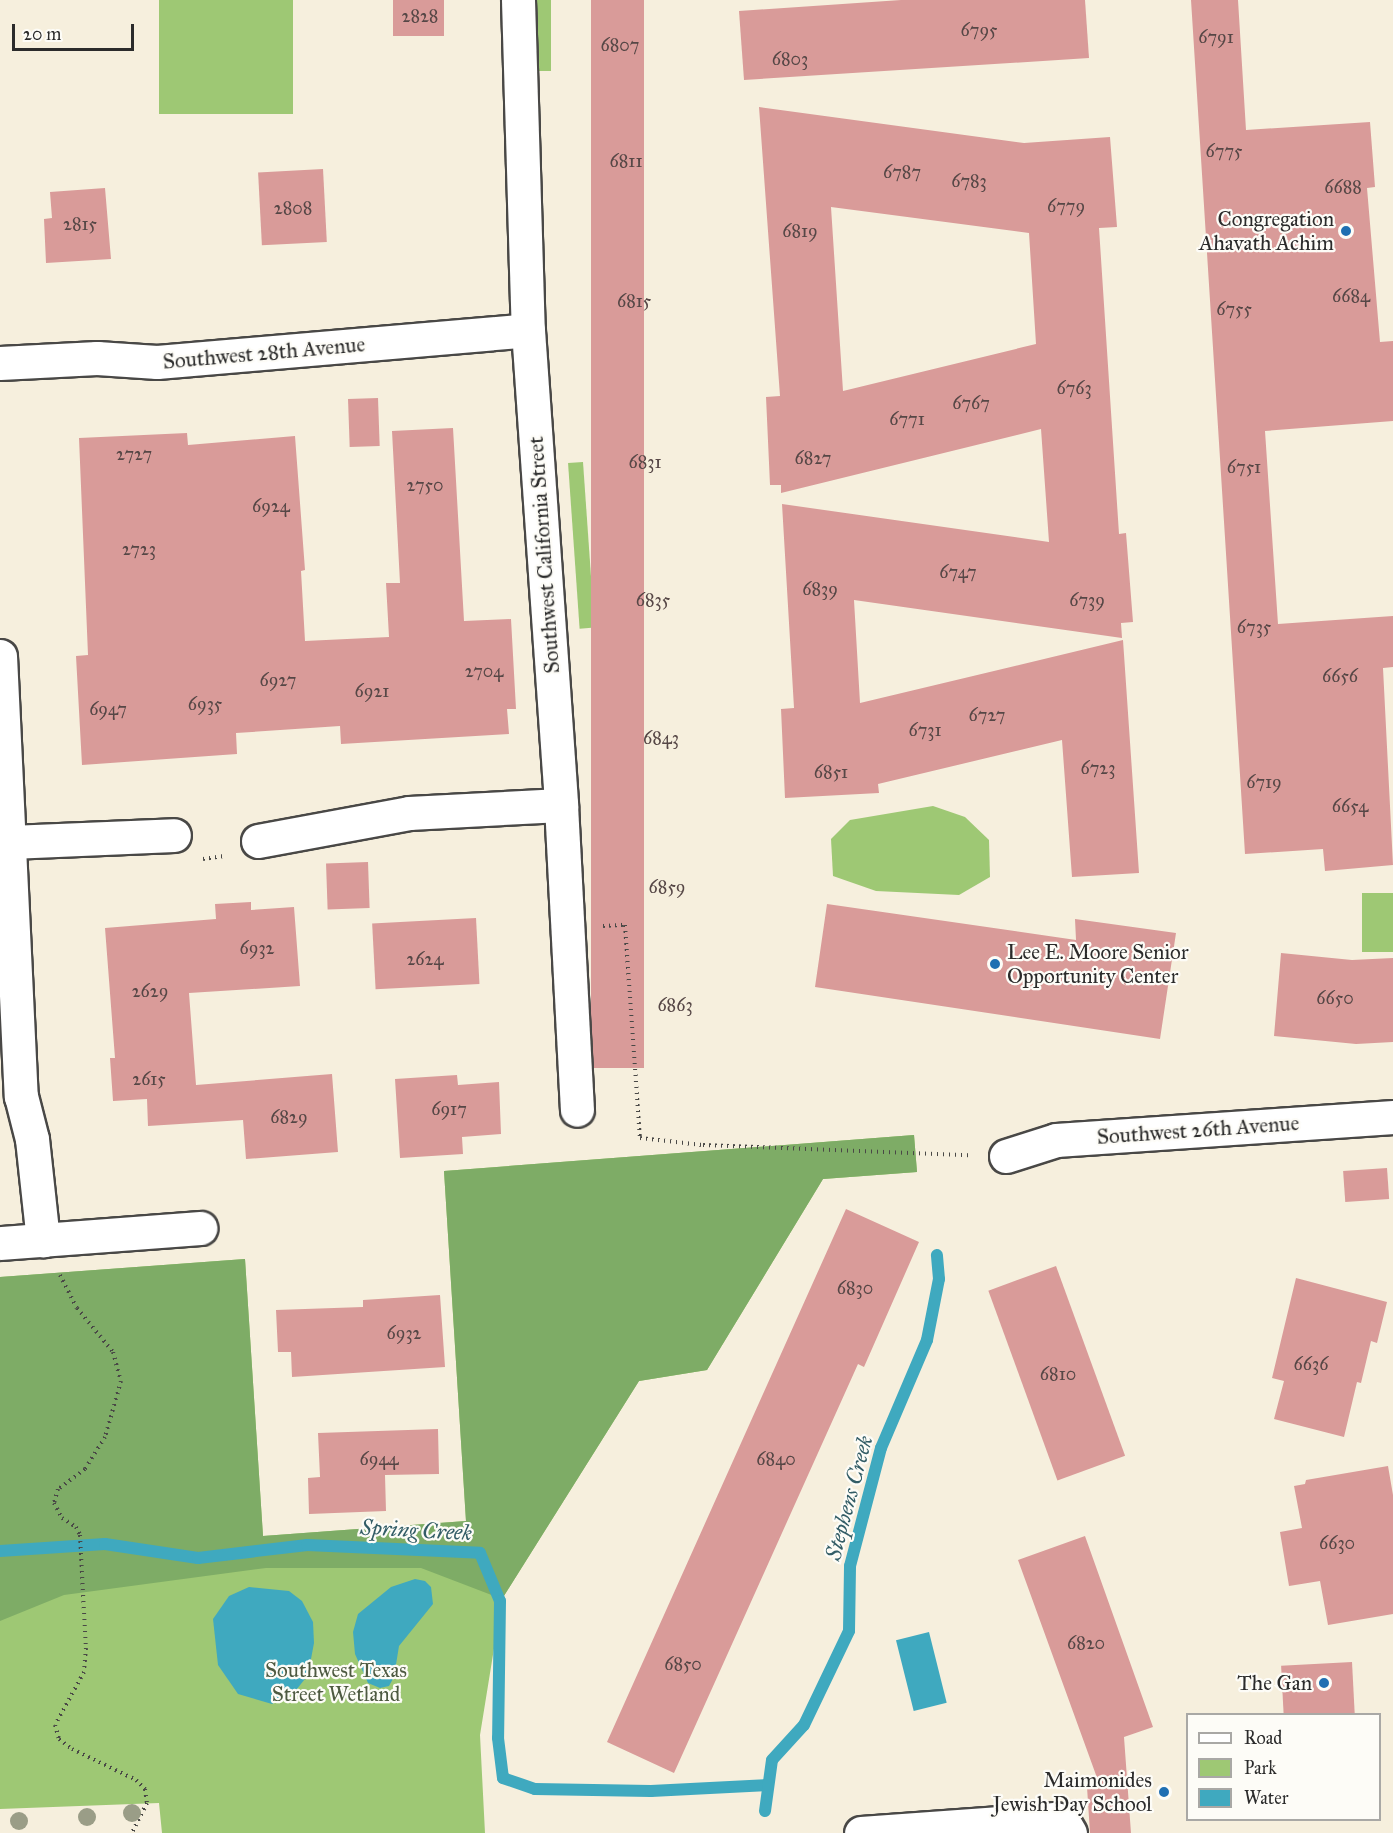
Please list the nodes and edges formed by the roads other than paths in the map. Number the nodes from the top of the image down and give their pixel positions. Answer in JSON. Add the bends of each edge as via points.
{"nodes":[{"id":1,"x":518,"y":0,"type":"edge"},
{"id":2,"x":528,"y":330,"type":"junction"},
{"id":3,"x":0,"y":363,"type":"edge"},
{"id":4,"x":0,"y":656,"type":"edge"},
{"id":5,"x":561,"y":805,"type":"junction"},
{"id":6,"x":174,"y":835,"type":"road end"},
{"id":7,"x":258,"y":841,"type":"road end"},
{"id":8,"x":10,"y":842,"type":"junction"},
{"id":9,"x":577,"y":1110,"type":"dead end"},
{"id":10,"x":1393,"y":1117,"type":"edge"},
{"id":11,"x":1006,"y":1156,"type":"road end"},
{"id":12,"x":201,"y":1228,"type":"dead end"},
{"id":13,"x":43,"y":1240,"type":"junction"},
{"id":14,"x":0,"y":1242,"type":"edge"},
{"id":15,"x":861,"y":1833,"type":"edge"},
{"id":16,"x":1070,"y":1833,"type":"edge"}],
"edges":[{"from":1,"to":2,"type":"street","name":"Southwest California Street"},
{"from":2,"to":3,"type":"street","name":"Southwest 28th Avenue","via":[[158,362],[97,358]]},
{"from":2,"to":5,"type":"street","name":"Southwest California Street"},
{"from":4,"to":8,"type":"street"},
{"from":5,"to":7,"type":"street","via":[[409,813]]},
{"from":5,"to":9,"type":"street","name":"Southwest California Street"},
{"from":6,"to":8,"type":"street"},
{"from":8,"to":13,"type":"street","via":[[21,1096],[32,1138]]},
{"from":10,"to":11,"type":"street","name":"Southwest 26th Avenue","via":[[1056,1140]]},
{"from":12,"to":13,"type":"street"},
{"from":13,"to":14,"type":"street"},
{"from":15,"to":16,"type":"street","via":[[1054,1819],[1063,1821]]}]}
